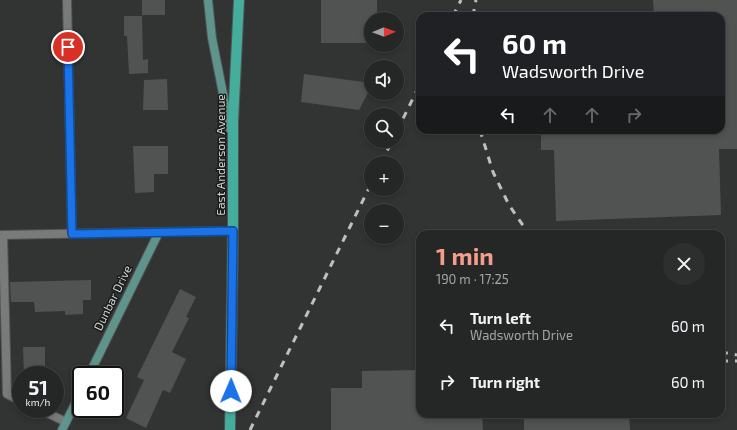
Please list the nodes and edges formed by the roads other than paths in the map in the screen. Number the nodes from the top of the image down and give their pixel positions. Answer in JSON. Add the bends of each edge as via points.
{"nodes":[{"id":1,"x":68,"y":0,"type":"edge"},
{"id":2,"x":208,"y":0,"type":"edge"},
{"id":3,"x":239,"y":0,"type":"edge"},
{"id":4,"x":233,"y":146,"type":"junction"},
{"id":5,"x":233,"y":231,"type":"junction"},
{"id":6,"x":159,"y":232,"type":"junction"},
{"id":7,"x":72,"y":234,"type":"junction"},
{"id":8,"x":2,"y":235,"type":"edge"},
{"id":9,"x":93,"y":366,"type":"edge"},
{"id":10,"x":12,"y":396,"type":"edge"},
{"id":11,"x":72,"y":410,"type":"edge"},
{"id":12,"x":58,"y":418,"type":"edge"},
{"id":13,"x":66,"y":422,"type":"junction"},
{"id":14,"x":62,"y":430,"type":"edge"},
{"id":15,"x":230,"y":430,"type":"edge"}],
"edges":[{"from":1,"to":7,"type":"street"},
{"from":2,"to":4,"type":"street","via":[[212,38]]},
{"from":3,"to":4,"type":"main road","name":"East Anderson Avenue"},
{"from":4,"to":5,"type":"main road","name":"East Anderson Avenue"},
{"from":5,"to":6,"type":"street"},
{"from":5,"to":15,"type":"main road","name":"East Anderson Avenue"},
{"from":6,"to":7,"type":"street"},
{"from":6,"to":9,"type":"street","name":"Dunbar Drive"},
{"from":7,"to":8,"type":"street"},
{"from":8,"to":10,"type":"street","via":[[7,394]]},
{"from":11,"to":13,"type":"street"},
{"from":12,"to":13,"type":"street"},
{"from":13,"to":14,"type":"street"}]}
